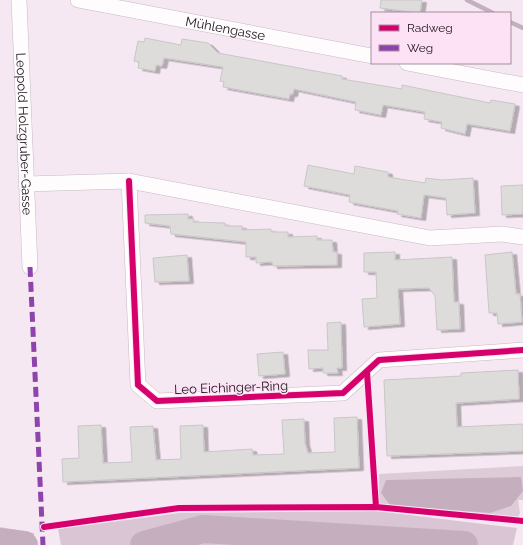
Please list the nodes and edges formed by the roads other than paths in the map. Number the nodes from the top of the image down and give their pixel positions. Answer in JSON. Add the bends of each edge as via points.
{"nodes":[{"id":1,"x":19,"y":0,"type":"edge"},
{"id":2,"x":78,"y":0,"type":"edge"},
{"id":3,"x":371,"y":56,"type":"edge"},
{"id":4,"x":412,"y":64,"type":"edge"},
{"id":5,"x":523,"y":85,"type":"edge"},
{"id":6,"x":129,"y":181,"type":"junction"},
{"id":7,"x":26,"y":184,"type":"junction"},
{"id":8,"x":523,"y":236,"type":"edge"},
{"id":9,"x":30,"y":267,"type":"dead end"},
{"id":10,"x":523,"y":350,"type":"edge"}],
"edges":[{"from":1,"to":7,"type":"street","name":"Leopold Holzgruber-Gasse"},
{"from":2,"to":3,"type":"street","name":"Mühlengasse"},
{"from":4,"to":5,"type":"street"},
{"from":6,"to":7,"type":"street"},
{"from":6,"to":8,"type":"street","via":[[430,238],[502,234]]},
{"from":6,"to":10,"type":"street","name":"Leo Eichinger-Ring","via":[[138,385],[157,401],[343,393],[379,360]]},
{"from":7,"to":9,"type":"street","name":"Leopold Holzgruber-Gasse"}]}
